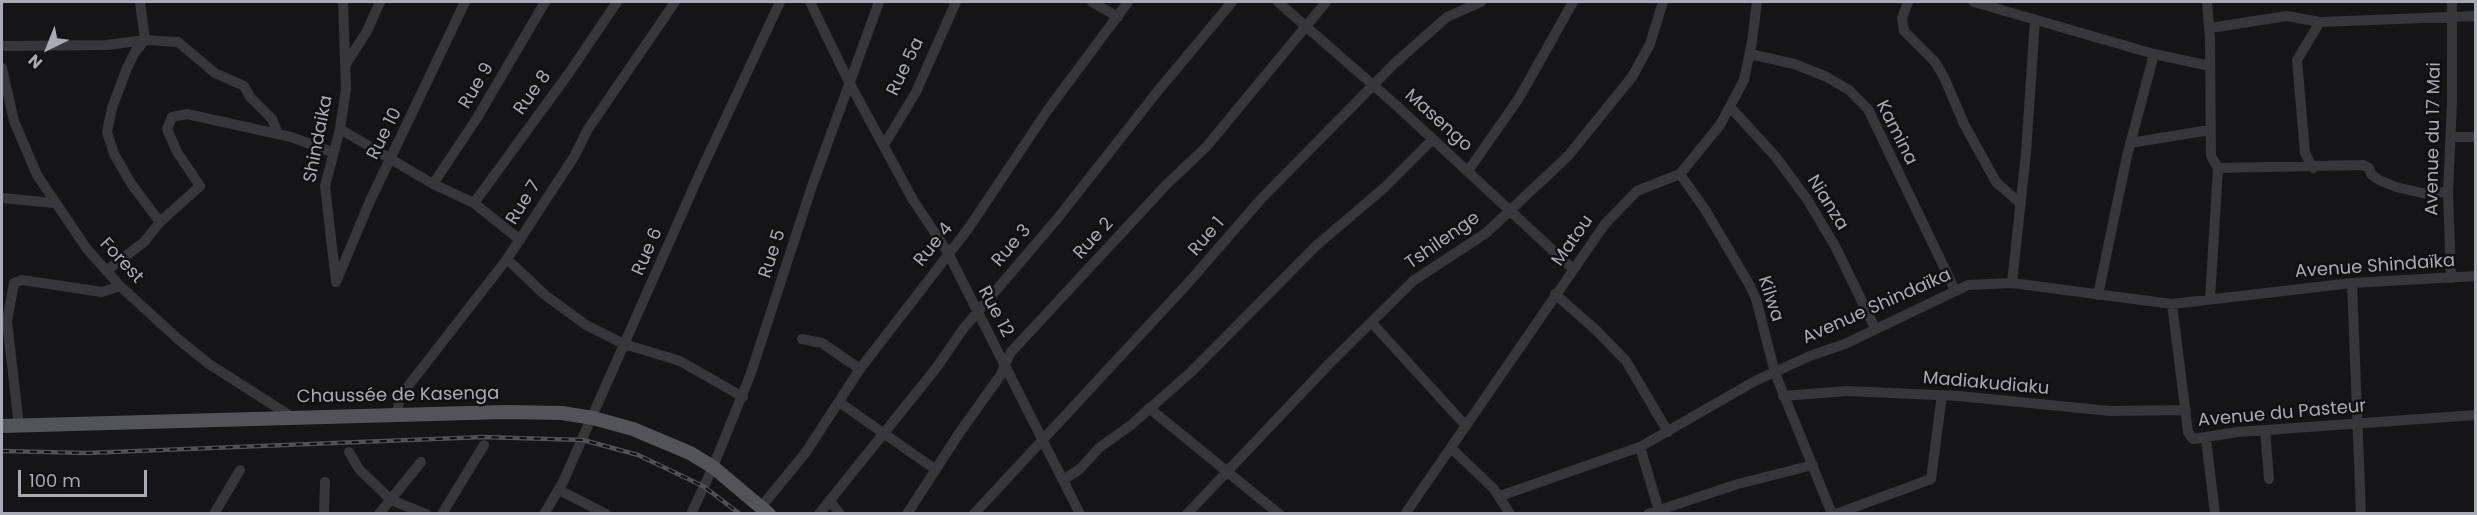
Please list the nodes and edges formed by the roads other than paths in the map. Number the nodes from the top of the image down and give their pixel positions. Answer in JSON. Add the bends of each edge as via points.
{"nodes":[{"id":1,"x":140,"y":2,"type":"edge"},
{"id":2,"x":343,"y":2,"type":"edge"},
{"id":3,"x":380,"y":2,"type":"edge"},
{"id":4,"x":465,"y":2,"type":"edge"},
{"id":5,"x":545,"y":2,"type":"edge"},
{"id":6,"x":617,"y":2,"type":"edge"},
{"id":7,"x":675,"y":2,"type":"edge"},
{"id":8,"x":780,"y":2,"type":"edge"},
{"id":9,"x":810,"y":2,"type":"edge"},
{"id":10,"x":879,"y":2,"type":"edge"},
{"id":11,"x":956,"y":2,"type":"edge"},
{"id":12,"x":1092,"y":2,"type":"edge"},
{"id":13,"x":1128,"y":2,"type":"edge"},
{"id":14,"x":1232,"y":2,"type":"edge"},
{"id":15,"x":1278,"y":2,"type":"edge"},
{"id":16,"x":1326,"y":2,"type":"edge"},
{"id":17,"x":1481,"y":2,"type":"edge"},
{"id":18,"x":1573,"y":2,"type":"edge"},
{"id":19,"x":1664,"y":2,"type":"edge"},
{"id":20,"x":1756,"y":2,"type":"edge"},
{"id":21,"x":1908,"y":2,"type":"edge"},
{"id":22,"x":1974,"y":2,"type":"edge"},
{"id":23,"x":2207,"y":2,"type":"edge"},
{"id":24,"x":2452,"y":2,"type":"edge"},
{"id":25,"x":1991,"y":4,"type":"edge"},
{"id":26,"x":2475,"y":15,"type":"edge"},
{"id":27,"x":2451,"y":16,"type":"junction"},
{"id":28,"x":1118,"y":17,"type":"junction"},
{"id":29,"x":2035,"y":20,"type":"junction"},
{"id":30,"x":2320,"y":22,"type":"junction"},
{"id":31,"x":1305,"y":26,"type":"junction"},
{"id":32,"x":2210,"y":28,"type":"junction"},
{"id":33,"x":145,"y":40,"type":"junction"},
{"id":34,"x":2,"y":46,"type":"edge"},
{"id":35,"x":1750,"y":54,"type":"junction"},
{"id":36,"x":2154,"y":54,"type":"junction"},
{"id":37,"x":346,"y":64,"type":"junction"},
{"id":38,"x":2210,"y":66,"type":"junction"},
{"id":39,"x":2,"y":68,"type":"edge"},
{"id":40,"x":850,"y":84,"type":"junction"},
{"id":41,"x":1374,"y":86,"type":"junction"},
{"id":42,"x":1731,"y":108,"type":"junction"},
{"id":43,"x":340,"y":129,"type":"junction"},
{"id":44,"x":2210,"y":130,"type":"junction"},
{"id":45,"x":278,"y":134,"type":"junction"},
{"id":46,"x":2451,"y":137,"type":"junction"},
{"id":47,"x":2475,"y":137,"type":"edge"},
{"id":48,"x":1432,"y":139,"type":"junction"},
{"id":49,"x":2130,"y":143,"type":"junction"},
{"id":50,"x":884,"y":145,"type":"junction"},
{"id":51,"x":332,"y":152,"type":"junction"},
{"id":52,"x":390,"y":160,"type":"junction"},
{"id":53,"x":2218,"y":168,"type":"junction"},
{"id":54,"x":2313,"y":168,"type":"junction"},
{"id":55,"x":1468,"y":171,"type":"junction"},
{"id":56,"x":1680,"y":174,"type":"junction"},
{"id":57,"x":433,"y":184,"type":"junction"},
{"id":58,"x":2448,"y":192,"type":"junction"},
{"id":59,"x":2,"y":198,"type":"edge"},
{"id":60,"x":54,"y":202,"type":"junction"},
{"id":61,"x":474,"y":203,"type":"junction"},
{"id":62,"x":2021,"y":204,"type":"junction"},
{"id":63,"x":1511,"y":212,"type":"junction"},
{"id":64,"x":160,"y":222,"type":"junction"},
{"id":65,"x":520,"y":240,"type":"junction"},
{"id":66,"x":947,"y":253,"type":"junction"},
{"id":67,"x":507,"y":259,"type":"junction"},
{"id":68,"x":1573,"y":269,"type":"junction"},
{"id":69,"x":106,"y":271,"type":"junction"},
{"id":70,"x":2475,"y":276,"type":"edge"},
{"id":71,"x":2451,"y":278,"type":"junction"},
{"id":72,"x":336,"y":282,"type":"joint"},
{"id":73,"x":2012,"y":283,"type":"junction"},
{"id":74,"x":2352,"y":283,"type":"junction"},
{"id":75,"x":120,"y":286,"type":"junction"},
{"id":76,"x":1955,"y":290,"type":"junction"},
{"id":77,"x":1555,"y":294,"type":"junction"},
{"id":78,"x":2098,"y":295,"type":"junction"},
{"id":79,"x":2210,"y":299,"type":"junction"},
{"id":80,"x":2172,"y":304,"type":"junction"},
{"id":81,"x":977,"y":312,"type":"junction"},
{"id":82,"x":1372,"y":323,"type":"junction"},
{"id":83,"x":1875,"y":328,"type":"junction"},
{"id":84,"x":802,"y":339,"type":"dead end"},
{"id":85,"x":624,"y":344,"type":"junction"},
{"id":86,"x":1005,"y":365,"type":"junction"},
{"id":87,"x":860,"y":369,"type":"junction"},
{"id":88,"x":1775,"y":373,"type":"junction"},
{"id":89,"x":1942,"y":395,"type":"junction"},
{"id":90,"x":1783,"y":396,"type":"junction"},
{"id":91,"x":743,"y":397,"type":"junction"},
{"id":92,"x":840,"y":402,"type":"junction"},
{"id":93,"x":1149,"y":408,"type":"junction"},
{"id":94,"x":2186,"y":410,"type":"junction"},
{"id":95,"x":2475,"y":415,"type":"edge"},
{"id":96,"x":397,"y":416,"type":"junction"},
{"id":97,"x":292,"y":417,"type":"junction"},
{"id":98,"x":593,"y":418,"type":"junction"},
{"id":99,"x":2358,"y":425,"type":"junction"},
{"id":100,"x":2,"y":426,"type":"edge"},
{"id":101,"x":19,"y":426,"type":"junction"},
{"id":102,"x":1466,"y":426,"type":"junction"},
{"id":103,"x":2265,"y":430,"type":"junction"},
{"id":104,"x":1668,"y":432,"type":"junction"},
{"id":105,"x":882,"y":433,"type":"junction"},
{"id":106,"x":1042,"y":439,"type":"junction"},
{"id":107,"x":2206,"y":439,"type":"junction"},
{"id":108,"x":484,"y":445,"type":"dead end"},
{"id":109,"x":1640,"y":447,"type":"junction"},
{"id":110,"x":1451,"y":448,"type":"junction"},
{"id":111,"x":349,"y":452,"type":"dead end"},
{"id":112,"x":421,"y":462,"type":"dead end"},
{"id":113,"x":1813,"y":465,"type":"junction"},
{"id":114,"x":714,"y":467,"type":"junction"},
{"id":115,"x":240,"y":470,"type":"dead end"},
{"id":116,"x":936,"y":470,"type":"junction"},
{"id":117,"x":1228,"y":473,"type":"junction"},
{"id":118,"x":2268,"y":478,"type":"dead end"},
{"id":119,"x":1063,"y":480,"type":"junction"},
{"id":120,"x":325,"y":482,"type":"dead end"},
{"id":121,"x":559,"y":490,"type":"junction"},
{"id":122,"x":1500,"y":496,"type":"junction"},
{"id":123,"x":391,"y":500,"type":"junction"},
{"id":124,"x":830,"y":501,"type":"junction"},
{"id":125,"x":765,"y":510,"type":"edge"},
{"id":126,"x":1655,"y":512,"type":"edge"},
{"id":127,"x":214,"y":513,"type":"edge"},
{"id":128,"x":324,"y":513,"type":"edge"},
{"id":129,"x":379,"y":513,"type":"edge"},
{"id":130,"x":426,"y":513,"type":"edge"},
{"id":131,"x":442,"y":513,"type":"edge"},
{"id":132,"x":544,"y":513,"type":"edge"},
{"id":133,"x":606,"y":513,"type":"edge"},
{"id":134,"x":691,"y":513,"type":"edge"},
{"id":135,"x":819,"y":513,"type":"edge"},
{"id":136,"x":840,"y":513,"type":"edge"},
{"id":137,"x":907,"y":513,"type":"edge"},
{"id":138,"x":974,"y":513,"type":"edge"},
{"id":139,"x":1080,"y":513,"type":"edge"},
{"id":140,"x":1188,"y":513,"type":"edge"},
{"id":141,"x":1279,"y":513,"type":"edge"},
{"id":142,"x":1405,"y":513,"type":"edge"},
{"id":143,"x":1510,"y":513,"type":"edge"},
{"id":144,"x":1834,"y":513,"type":"edge"},
{"id":145,"x":2216,"y":513,"type":"edge"},
{"id":146,"x":2361,"y":513,"type":"edge"}],
"edges":[{"from":1,"to":33,"type":"street"},
{"from":2,"to":37,"type":"street","name":"Shindaika"},
{"from":3,"to":37,"type":"street"},
{"from":4,"to":52,"type":"street","name":"Rue 10"},
{"from":5,"to":57,"type":"street","name":"Rue 9"},
{"from":6,"to":61,"type":"street","name":"Rue 8"},
{"from":7,"to":65,"type":"street","name":"Rue 7","via":[[588,129]]},
{"from":8,"to":85,"type":"street","name":"Rue 6"},
{"from":9,"to":40,"type":"street","name":"Rue 12"},
{"from":10,"to":40,"type":"street","name":"Rue 5"},
{"from":11,"to":50,"type":"street","name":"Rue 5a","via":[[916,92]]},
{"from":12,"to":28,"type":"street"},
{"from":13,"to":28,"type":"street","name":"Rue 4"},
{"from":14,"to":81,"type":"street","name":"Rue 3"},
{"from":15,"to":31,"type":"street","name":"Masengo"},
{"from":16,"to":31,"type":"street","name":"Rue 2"},
{"from":17,"to":41,"type":"street","name":"Rue 1","via":[[1455,11],[1439,22]]},
{"from":18,"to":55,"type":"street","via":[[1519,98]]},
{"from":19,"to":63,"type":"street","name":"Tshilenge","via":[[1650,44],[1632,77],[1568,156]]},
{"from":20,"to":35,"type":"street"},
{"from":21,"to":62,"type":"street","via":[[1902,18],[1904,31],[1935,62],[1996,182]]},
{"from":22,"to":25,"type":"street"},
{"from":23,"to":32,"type":"street"},
{"from":24,"to":27,"type":"street","name":"Avenue du 17 Mai"},
{"from":25,"to":29,"type":"street"},
{"from":26,"to":27,"type":"street"},
{"from":27,"to":30,"type":"street"},
{"from":27,"to":46,"type":"street","name":"Avenue du 17 Mai"},
{"from":28,"to":66,"type":"street","name":"Rue 4"},
{"from":29,"to":36,"type":"street"},
{"from":29,"to":62,"type":"street"},
{"from":30,"to":32,"type":"street","via":[[2287,16]]},
{"from":30,"to":54,"type":"street","via":[[2297,60],[2305,153]]},
{"from":31,"to":41,"type":"street","name":"Masengo"},
{"from":31,"to":86,"type":"street","name":"Rue 2","via":[[1207,146],[1102,253],[1011,352]]},
{"from":32,"to":38,"type":"street"},
{"from":33,"to":34,"type":"street","via":[[107,45]]},
{"from":33,"to":45,"type":"street","via":[[178,42],[214,73],[244,86],[272,119]]},
{"from":33,"to":64,"type":"street","via":[[127,68],[106,132],[132,185]]},
{"from":35,"to":42,"type":"street","via":[[1744,81]]},
{"from":35,"to":76,"type":"street","name":"Kamina","via":[[1825,76],[1849,90],[1868,109]]},
{"from":36,"to":38,"type":"street"},
{"from":36,"to":49,"type":"street"},
{"from":37,"to":43,"type":"street","name":"Shindaika"},
{"from":38,"to":44,"type":"street"},
{"from":39,"to":60,"type":"street","name":"Forest","via":[[14,121],[26,152]]},
{"from":40,"to":50,"type":"street","name":"Rue 12"},
{"from":40,"to":91,"type":"street","name":"Rue 5"},
{"from":41,"to":48,"type":"street","name":"Masengo"},
{"from":41,"to":106,"type":"street","name":"Rue 1","via":[[1261,200]]},
{"from":42,"to":56,"type":"street"},
{"from":42,"to":83,"type":"street","name":"Nianza","via":[[1775,156],[1807,199]]},
{"from":43,"to":51,"type":"street","name":"Shindaika"},
{"from":43,"to":52,"type":"street"},
{"from":44,"to":49,"type":"street"},
{"from":44,"to":53,"type":"street","via":[[2212,161]]},
{"from":45,"to":51,"type":"street"},
{"from":45,"to":64,"type":"street","via":[[187,114],[172,117],[167,129],[200,186]]},
{"from":46,"to":47,"type":"street"},
{"from":46,"to":58,"type":"street","name":"Avenue du 17 Mai"},
{"from":48,"to":55,"type":"street","name":"Masengo"},
{"from":48,"to":93,"type":"street"},
{"from":49,"to":78,"type":"street"},
{"from":50,"to":66,"type":"street","name":"Rue 12"},
{"from":51,"to":72,"type":"street","name":"Shindaika","via":[[325,186]]},
{"from":52,"to":57,"type":"street"},
{"from":52,"to":72,"type":"street","name":"Rue 10"},
{"from":53,"to":54,"type":"street"},
{"from":53,"to":79,"type":"street"},
{"from":54,"to":58,"type":"street","via":[[2363,165],[2379,180],[2396,187],[2422,193]]},
{"from":55,"to":63,"type":"street","name":"Masengo"},
{"from":56,"to":68,"type":"street","name":"Matou","via":[[1629,197]]},
{"from":56,"to":88,"type":"street","name":"Kilwa","via":[[1749,284]]},
{"from":57,"to":61,"type":"street"},
{"from":58,"to":71,"type":"street","name":"Avenue du 17 Mai"},
{"from":59,"to":60,"type":"street"},
{"from":60,"to":69,"type":"street","name":"Forest"},
{"from":61,"to":65,"type":"street"},
{"from":62,"to":73,"type":"street"},
{"from":63,"to":68,"type":"street","name":"Masengo"},
{"from":63,"to":82,"type":"street","name":"Tshilenge","via":[[1462,250],[1425,272]]},
{"from":64,"to":69,"type":"street","via":[[144,242]]},
{"from":65,"to":67,"type":"street","name":"Rue 7"},
{"from":66,"to":81,"type":"street","name":"Rue 12"},
{"from":66,"to":87,"type":"street","name":"Rue 4"},
{"from":67,"to":85,"type":"street","via":[[571,316]]},
{"from":67,"to":96,"type":"street","name":"Rue 7","via":[[405,390]]},
{"from":68,"to":77,"type":"street","name":"Matou"},
{"from":69,"to":75,"type":"street","name":"Forest"},
{"from":70,"to":71,"type":"street","name":"Avenue Shindaïka"},
{"from":71,"to":74,"type":"street","name":"Avenue Shindaïka"},
{"from":73,"to":76,"type":"street","name":"Avenue Shindaïka","via":[[1975,283]]},
{"from":73,"to":78,"type":"street","name":"Avenue Shindaïka"},
{"from":74,"to":79,"type":"street","name":"Avenue Shindaïka"},
{"from":74,"to":99,"type":"street"},
{"from":75,"to":97,"type":"street","name":"Forest","via":[[209,364]]},
{"from":75,"to":101,"type":"street","via":[[102,292],[22,280],[14,283],[7,321]]},
{"from":76,"to":83,"type":"street","name":"Avenue Shindaïka"},
{"from":77,"to":102,"type":"street","name":"Matou"},
{"from":77,"to":104,"type":"street","via":[[1626,361]]},
{"from":78,"to":80,"type":"street","name":"Avenue Shindaïka"},
{"from":79,"to":80,"type":"street","name":"Avenue Shindaïka"},
{"from":80,"to":94,"type":"street","name":"Avenue du Pasteur"},
{"from":81,"to":86,"type":"street","name":"Rue 12"},
{"from":81,"to":105,"type":"street","name":"Rue 3"},
{"from":82,"to":102,"type":"street"},
{"from":82,"to":117,"type":"street","name":"Tshilenge"},
{"from":83,"to":88,"type":"street","name":"Avenue Shindaïka"},
{"from":84,"to":87,"type":"street","via":[[822,343]]},
{"from":85,"to":91,"type":"street","via":[[680,361]]},
{"from":85,"to":98,"type":"street","name":"Rue 6"},
{"from":86,"to":106,"type":"street","name":"Rue 12"},
{"from":86,"to":116,"type":"street","name":"Rue 2"},
{"from":87,"to":92,"type":"street","name":"Rue 4"},
{"from":88,"to":90,"type":"street","name":"Kilwa"},
{"from":88,"to":104,"type":"street","name":"Avenue Shindaïka","via":[[1734,391]]},
{"from":89,"to":90,"type":"street","name":"Madiakudiaku","via":[[1846,391]]},
{"from":89,"to":94,"type":"street","name":"Madiakudiaku","via":[[2110,411]]},
{"from":89,"to":144,"type":"street","via":[[1931,478]]},
{"from":90,"to":113,"type":"street","name":"Kilwa"},
{"from":91,"to":114,"type":"street","name":"Rue 5"},
{"from":92,"to":105,"type":"street"},
{"from":92,"to":125,"type":"street","name":"Rue 4"},
{"from":93,"to":117,"type":"street"},
{"from":93,"to":119,"type":"street"},
{"from":94,"to":107,"type":"street","name":"Avenue du Pasteur","via":[[2191,438]]},
{"from":95,"to":99,"type":"street","name":"Avenue du Pasteur"},
{"from":96,"to":97,"type":"main road","name":"Chaussée de Kasenga"},
{"from":96,"to":98,"type":"main road","name":"Chaussée de Kasenga","via":[[541,412]]},
{"from":97,"to":101,"type":"main road","name":"Chaussée de Kasenga"},
{"from":98,"to":114,"type":"main road","name":"Chaussée de Kasenga","via":[[662,440]]},
{"from":98,"to":121,"type":"street","name":"Rue 6"},
{"from":99,"to":103,"type":"street","name":"Avenue du Pasteur"},
{"from":99,"to":146,"type":"street"},
{"from":100,"to":101,"type":"main road","name":"Chaussée de Kasenga"},
{"from":102,"to":110,"type":"street","name":"Matou"},
{"from":103,"to":107,"type":"street","name":"Avenue du Pasteur"},
{"from":103,"to":118,"type":"street"},
{"from":104,"to":109,"type":"street","name":"Avenue Shindaïka"},
{"from":105,"to":116,"type":"street"},
{"from":105,"to":124,"type":"street","name":"Rue 3"},
{"from":106,"to":119,"type":"street","name":"Rue 12"},
{"from":106,"to":138,"type":"street","name":"Rue 1"},
{"from":107,"to":145,"type":"street"},
{"from":108,"to":131,"type":"street"},
{"from":109,"to":122,"type":"street","name":"Avenue Shindaïka"},
{"from":109,"to":126,"type":"street"},
{"from":110,"to":122,"type":"street"},
{"from":110,"to":142,"type":"street","name":"Matou"},
{"from":111,"to":123,"type":"street","via":[[359,469]]},
{"from":112,"to":123,"type":"street"},
{"from":113,"to":126,"type":"street","via":[[1738,484]]},
{"from":113,"to":144,"type":"street","name":"Kilwa"},
{"from":114,"to":125,"type":"main road","name":"Chaussée de Kasenga"},
{"from":114,"to":134,"type":"street","name":"Rue 5"},
{"from":115,"to":127,"type":"street"},
{"from":116,"to":137,"type":"street","name":"Rue 2"},
{"from":117,"to":140,"type":"street","name":"Tshilenge"},
{"from":117,"to":141,"type":"street"},
{"from":119,"to":139,"type":"street","name":"Rue 12"},
{"from":120,"to":128,"type":"street"},
{"from":121,"to":132,"type":"street","name":"Rue 6"},
{"from":121,"to":133,"type":"street"},
{"from":122,"to":143,"type":"street"},
{"from":123,"to":129,"type":"street"},
{"from":123,"to":130,"type":"street"},
{"from":124,"to":135,"type":"street","name":"Rue 3"},
{"from":124,"to":136,"type":"street"}]}
